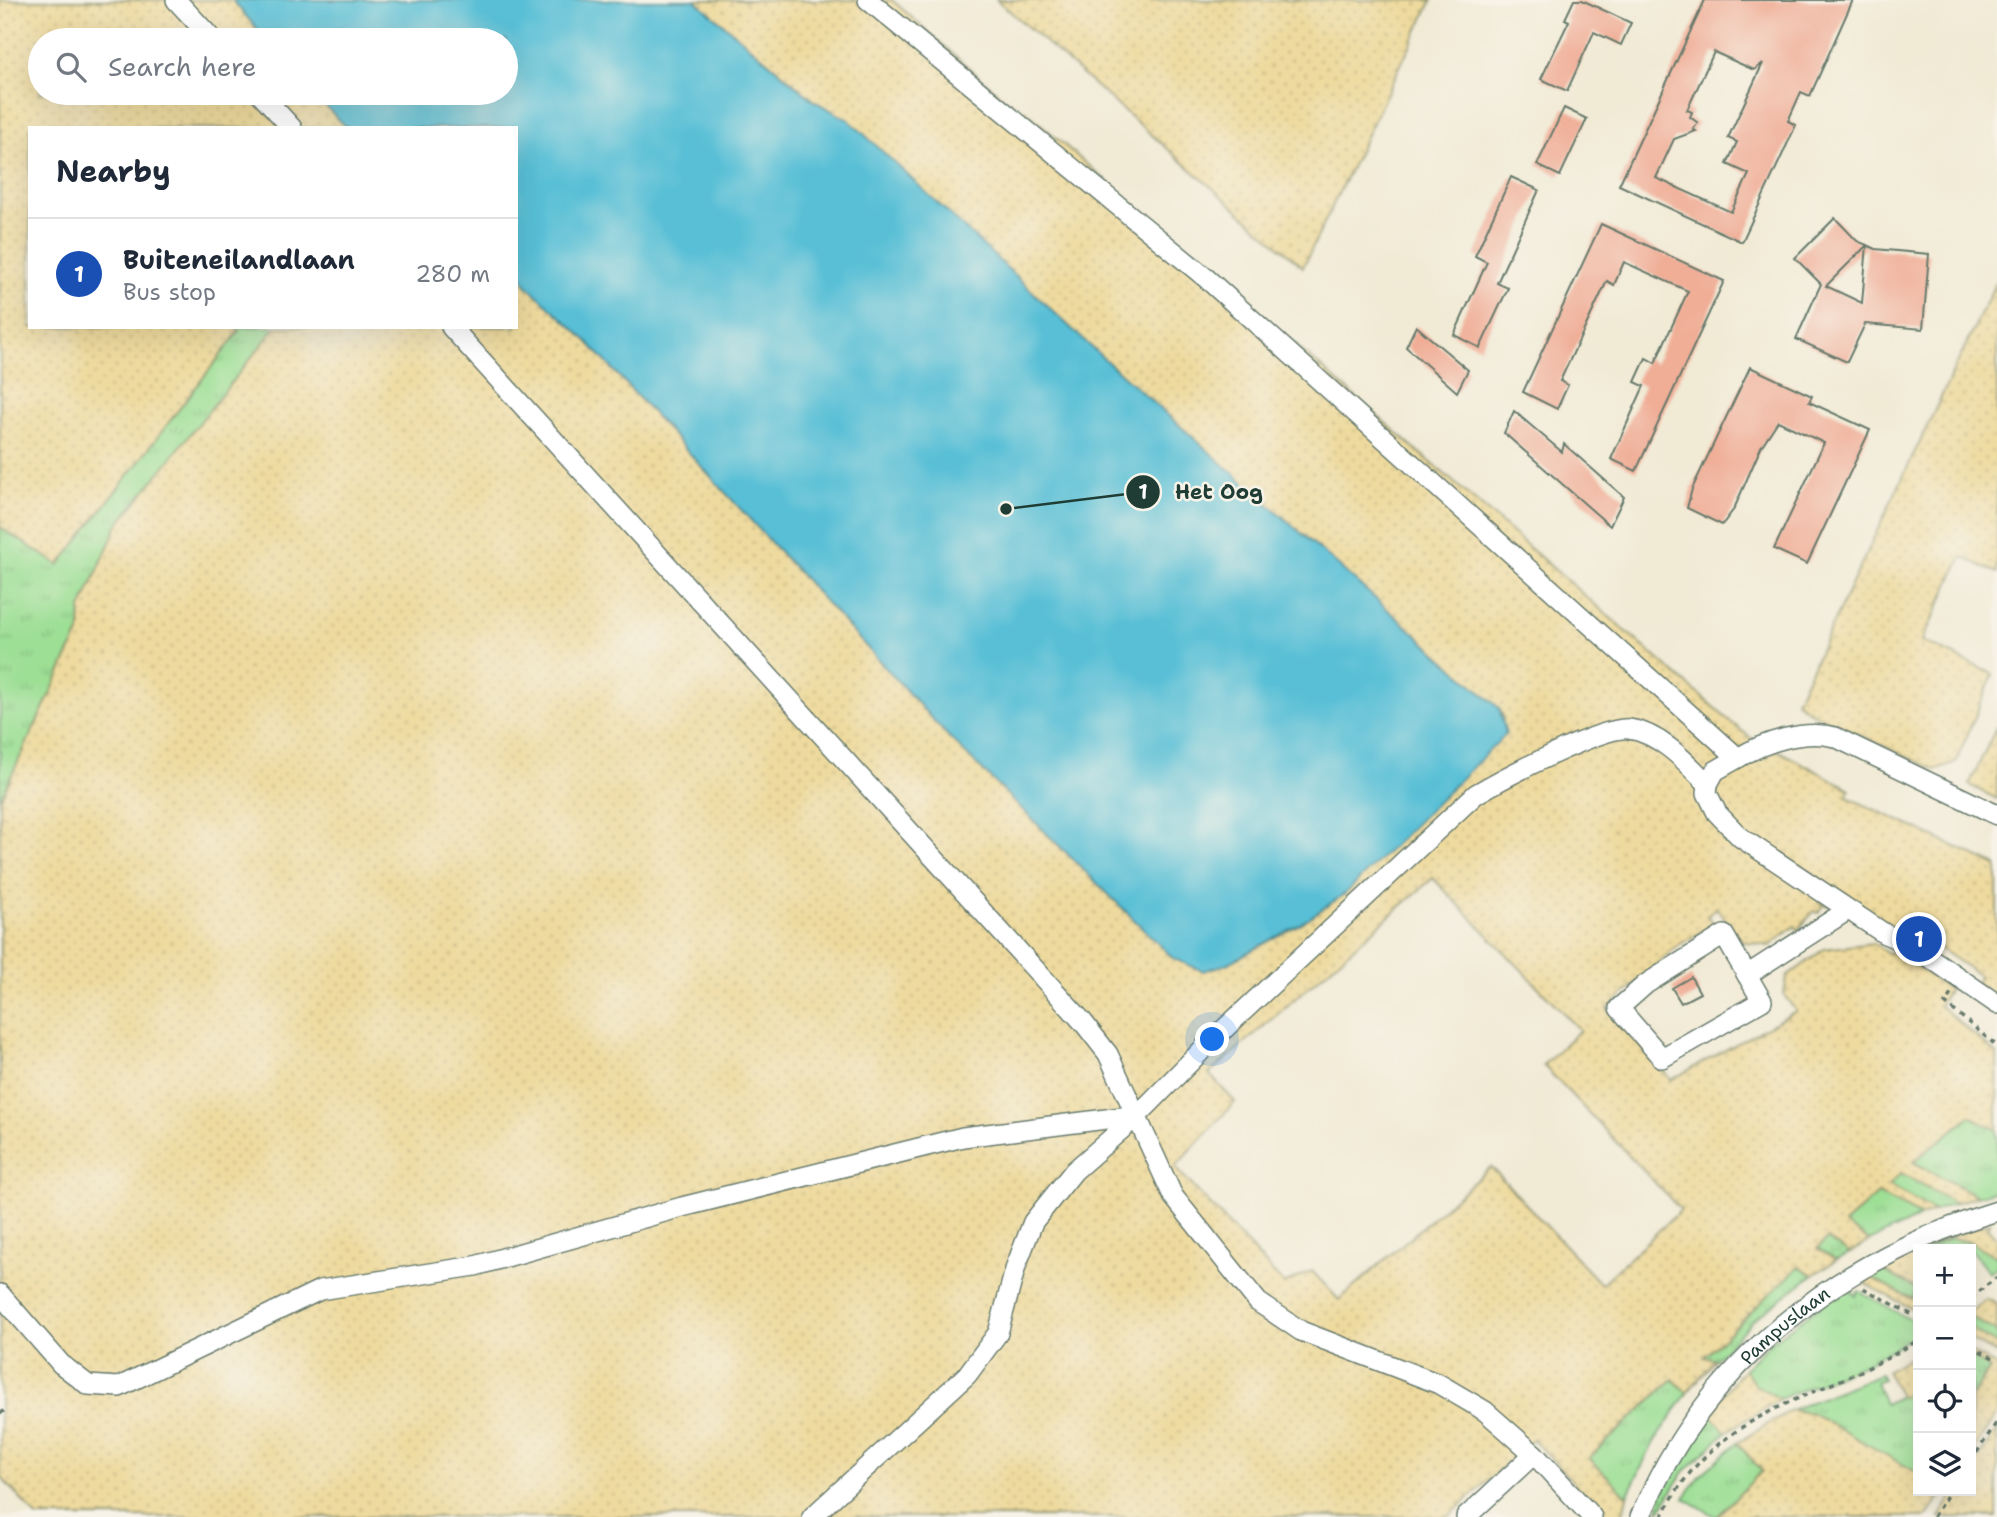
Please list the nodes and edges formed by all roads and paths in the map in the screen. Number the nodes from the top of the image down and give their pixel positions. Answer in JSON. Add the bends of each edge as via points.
{"nodes":[{"id":1,"x":176,"y":0,"type":"edge"},
{"id":2,"x":868,"y":0,"type":"edge"},
{"id":3,"x":202,"y":28,"type":"edge"},
{"id":4,"x":271,"y":105,"type":"edge"},
{"id":5,"x":290,"y":126,"type":"edge"},
{"id":6,"x":453,"y":329,"type":"edge"},
{"id":7,"x":1738,"y":758,"type":"junction"},
{"id":8,"x":1708,"y":784,"type":"junction"},
{"id":9,"x":1997,"y":815,"type":"edge"},
{"id":10,"x":1848,"y":910,"type":"junction"},
{"id":11,"x":1885,"y":934,"type":"junction"},
{"id":12,"x":1747,"y":975,"type":"junction"},
{"id":13,"x":1955,"y":988,"type":"junction"},
{"id":14,"x":1997,"y":1004,"type":"edge"},
{"id":15,"x":1997,"y":1020,"type":"edge"},
{"id":16,"x":1997,"y":1046,"type":"edge"},
{"id":17,"x":1138,"y":1115,"type":"junction"},
{"id":18,"x":1997,"y":1211,"type":"edge"},
{"id":19,"x":1850,"y":1275,"type":"junction"},
{"id":20,"x":1997,"y":1277,"type":"edge"},
{"id":21,"x":1976,"y":1293,"type":"edge"},
{"id":22,"x":0,"y":1294,"type":"edge"},
{"id":23,"x":1913,"y":1315,"type":"edge"},
{"id":24,"x":1913,"y":1343,"type":"edge"},
{"id":25,"x":1976,"y":1349,"type":"edge"},
{"id":26,"x":1997,"y":1360,"type":"edge"},
{"id":27,"x":6,"y":1409,"type":"dead end"},
{"id":28,"x":0,"y":1414,"type":"edge"},
{"id":29,"x":1997,"y":1422,"type":"edge"},
{"id":30,"x":1534,"y":1454,"type":"junction"},
{"id":31,"x":1976,"y":1454,"type":"edge"},
{"id":32,"x":1947,"y":1496,"type":"edge"},
{"id":33,"x":812,"y":1517,"type":"edge"},
{"id":34,"x":1466,"y":1517,"type":"edge"},
{"id":35,"x":1592,"y":1517,"type":"edge"},
{"id":36,"x":1640,"y":1517,"type":"edge"},
{"id":37,"x":1662,"y":1517,"type":"edge"},
{"id":38,"x":1933,"y":1517,"type":"edge"}],
"edges":[{"from":1,"to":3,"type":"street"},
{"from":2,"to":7,"type":"street","via":[[1206,278]]},
{"from":4,"to":5,"type":"street"},
{"from":6,"to":17,"type":"street","via":[[1083,1022],[1108,1054]]},
{"from":7,"to":8,"type":"street","via":[[1716,771]]},
{"from":7,"to":9,"type":"street","via":[[1755,747],[1816,732]]},
{"from":8,"to":10,"type":"street","via":[[1707,793],[1717,813],[1740,837]]},
{"from":8,"to":17,"type":"street","via":[[1681,757],[1648,735],[1627,728],[1518,769],[1476,794]]},
{"from":10,"to":11,"type":"street"},
{"from":10,"to":12,"type":"street"},
{"from":11,"to":13,"type":"street","via":[[1897,949]]},
{"from":11,"to":14,"type":"street","via":[[1903,939]]},
{"from":12,"to":12,"type":"street","via":[[1724,935],[1646,984],[1619,1008],[1662,1058],[1762,1002]]},
{"from":13,"to":15,"type":"street"},
{"from":13,"to":16,"type":"path","via":[[1945,1003]]},
{"from":17,"to":22,"type":"street","via":[[963,1137],[682,1207],[475,1266],[320,1290],[119,1387],[88,1385],[61,1364]]},
{"from":17,"to":30,"type":"street","via":[[1173,1196],[1258,1302],[1301,1331],[1439,1384],[1485,1411]]},
{"from":17,"to":33,"type":"street","via":[[1074,1171],[1033,1222],[998,1333],[967,1375]]},
{"from":18,"to":19,"type":"street","name":"Pampuslaan","via":[[1930,1234]]},
{"from":19,"to":23,"type":"path","via":[[1855,1284]]},
{"from":19,"to":36,"type":"street","name":"Pampuslaan","via":[[1775,1328],[1719,1385],[1665,1463]]},
{"from":20,"to":21,"type":"path"},
{"from":24,"to":37,"type":"path","via":[[1742,1426],[1688,1474]]},
{"from":25,"to":26,"type":"path"},
{"from":27,"to":28,"type":"path"},
{"from":29,"to":31,"type":"path"},
{"from":30,"to":34,"type":"street"},
{"from":30,"to":35,"type":"street"},
{"from":32,"to":38,"type":"path"}]}
